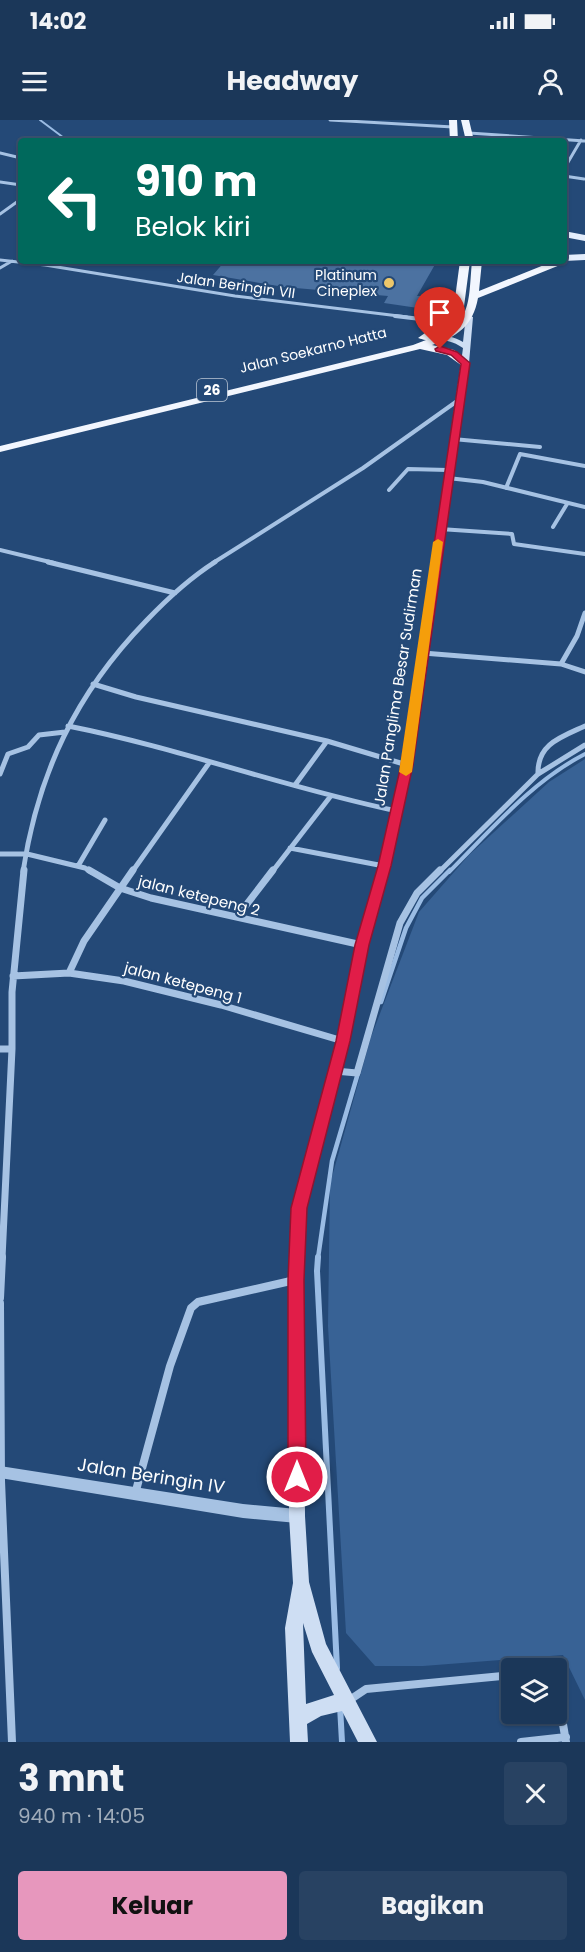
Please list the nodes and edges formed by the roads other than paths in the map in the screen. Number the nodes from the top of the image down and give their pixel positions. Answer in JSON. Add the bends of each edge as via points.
{"nodes":[{"id":1,"x":330,"y":120,"type":"edge"},
{"id":2,"x":465,"y":120,"type":"edge"},
{"id":3,"x":453,"y":124,"type":"edge"},
{"id":4,"x":524,"y":136,"type":"joint"},
{"id":5,"x":469,"y":137,"type":"edge"},
{"id":6,"x":554,"y":138,"type":"edge"},
{"id":7,"x":567,"y":139,"type":"edge"},
{"id":8,"x":583,"y":140,"type":"edge"},
{"id":9,"x":0,"y":153,"type":"edge"},
{"id":10,"x":18,"y":157,"type":"edge"},
{"id":11,"x":567,"y":164,"type":"edge"},
{"id":12,"x":567,"y":176,"type":"edge"},
{"id":13,"x":584,"y":179,"type":"edge"},
{"id":14,"x":0,"y":182,"type":"edge"},
{"id":15,"x":18,"y":185,"type":"edge"},
{"id":16,"x":18,"y":201,"type":"edge"},
{"id":17,"x":0,"y":214,"type":"edge"},
{"id":18,"x":567,"y":235,"type":"edge"},
{"id":19,"x":585,"y":238,"type":"edge"},
{"id":20,"x":585,"y":257,"type":"edge"},
{"id":21,"x":567,"y":259,"type":"edge"},
{"id":22,"x":0,"y":260,"type":"edge"},
{"id":23,"x":12,"y":261,"type":"junction"},
{"id":24,"x":18,"y":262,"type":"edge"},
{"id":25,"x":31,"y":264,"type":"edge"},
{"id":26,"x":471,"y":264,"type":"edge"},
{"id":27,"x":471,"y":264,"type":"edge"},
{"id":28,"x":553,"y":264,"type":"edge"},
{"id":29,"x":0,"y":268,"type":"edge"},
{"id":30,"x":474,"y":297,"type":"junction"},
{"id":31,"x":461,"y":322,"type":"junction"},
{"id":32,"x":447,"y":337,"type":"junction"},
{"id":33,"x":420,"y":343,"type":"junction"},
{"id":34,"x":466,"y":347,"type":"junction"},
{"id":35,"x":465,"y":363,"type":"junction"},
{"id":36,"x":240,"y":387,"type":"junction"},
{"id":37,"x":460,"y":399,"type":"junction"},
{"id":38,"x":453,"y":439,"type":"junction"},
{"id":39,"x":0,"y":441,"type":"edge"},
{"id":40,"x":540,"y":447,"type":"dead end"},
{"id":41,"x":0,"y":449,"type":"edge"},
{"id":42,"x":585,"y":466,"type":"edge"},
{"id":43,"x":448,"y":474,"type":"junction"},
{"id":44,"x":506,"y":488,"type":"junction"},
{"id":45,"x":389,"y":490,"type":"dead end"},
{"id":46,"x":567,"y":504,"type":"junction"},
{"id":47,"x":585,"y":507,"type":"edge"},
{"id":48,"x":553,"y":527,"type":"dead end"},
{"id":49,"x":440,"y":529,"type":"junction"},
{"id":50,"x":0,"y":550,"type":"edge"},
{"id":51,"x":584,"y":552,"type":"edge"},
{"id":52,"x":175,"y":593,"type":"junction"},
{"id":53,"x":585,"y":613,"type":"edge"},
{"id":54,"x":577,"y":636,"type":"junction"},
{"id":55,"x":585,"y":638,"type":"edge"},
{"id":56,"x":423,"y":653,"type":"junction"},
{"id":57,"x":561,"y":664,"type":"junction"},
{"id":58,"x":585,"y":672,"type":"edge"},
{"id":59,"x":93,"y":684,"type":"junction"},
{"id":60,"x":585,"y":726,"type":"edge"},
{"id":61,"x":67,"y":729,"type":"junction"},
{"id":62,"x":327,"y":741,"type":"junction"},
{"id":63,"x":585,"y":745,"type":"edge"},
{"id":64,"x":209,"y":763,"type":"junction"},
{"id":65,"x":407,"y":765,"type":"junction"},
{"id":66,"x":0,"y":774,"type":"edge"},
{"id":67,"x":538,"y":774,"type":"junction"},
{"id":68,"x":295,"y":785,"type":"junction"},
{"id":69,"x":330,"y":797,"type":"junction"},
{"id":70,"x":398,"y":811,"type":"junction"},
{"id":71,"x":105,"y":819,"type":"dead end"},
{"id":72,"x":290,"y":848,"type":"junction"},
{"id":73,"x":0,"y":854,"type":"edge"},
{"id":74,"x":27,"y":854,"type":"junction"},
{"id":75,"x":78,"y":866,"type":"junction"},
{"id":76,"x":384,"y":866,"type":"junction"},
{"id":77,"x":120,"y":888,"type":"junction"},
{"id":78,"x":237,"y":917,"type":"junction"},
{"id":79,"x":362,"y":945,"type":"junction"},
{"id":80,"x":69,"y":973,"type":"junction"},
{"id":81,"x":13,"y":976,"type":"junction"},
{"id":82,"x":343,"y":1041,"type":"junction"},
{"id":83,"x":0,"y":1049,"type":"edge"},
{"id":84,"x":12,"y":1049,"type":"junction"},
{"id":85,"x":335,"y":1071,"type":"junction"},
{"id":86,"x":296,"y":1280,"type":"junction"},
{"id":87,"x":0,"y":1301,"type":"edge"},
{"id":88,"x":1,"y":1472,"type":"edge"},
{"id":89,"x":135,"y":1494,"type":"junction"},
{"id":90,"x":297,"y":1516,"type":"junction"},
{"id":91,"x":301,"y":1582,"type":"junction"},
{"id":92,"x":501,"y":1676,"type":"edge"},
{"id":93,"x":347,"y":1702,"type":"junction"},
{"id":94,"x":297,"y":1720,"type":"junction"},
{"id":95,"x":563,"y":1724,"type":"edge"},
{"id":96,"x":566,"y":1740,"type":"edge"},
{"id":97,"x":12,"y":1742,"type":"edge"},
{"id":98,"x":299,"y":1742,"type":"edge"},
{"id":99,"x":368,"y":1742,"type":"edge"},
{"id":100,"x":521,"y":1742,"type":"edge"}],
"edges":[{"from":1,"to":3,"type":"street"},
{"from":2,"to":5,"type":"highway"},
{"from":4,"to":5,"type":"street"},
{"from":4,"to":6,"type":"street"},
{"from":7,"to":8,"type":"street"},
{"from":8,"to":11,"type":"street"},
{"from":9,"to":10,"type":"street"},
{"from":12,"to":13,"type":"street"},
{"from":14,"to":15,"type":"street"},
{"from":16,"to":17,"type":"street"},
{"from":18,"to":19,"type":"main road"},
{"from":20,"to":21,"type":"main road"},
{"from":22,"to":23,"type":"street","name":"Jalan Beringin VII"},
{"from":23,"to":24,"type":"street","name":"Jalan Beringin VII"},
{"from":23,"to":29,"type":"street"},
{"from":25,"to":31,"type":"street","name":"Jalan Beringin VII","via":[[206,292]]},
{"from":26,"to":30,"type":"highway"},
{"from":27,"to":31,"type":"highway"},
{"from":28,"to":30,"type":"highway"},
{"from":30,"to":31,"type":"highway"},
{"from":31,"to":32,"type":"highway","number":"26"},
{"from":31,"to":33,"type":"highway","number":"26"},
{"from":31,"to":34,"type":"main road"},
{"from":31,"to":34,"type":"main road","name":"Jalan Panglima Besar Sudirman"},
{"from":32,"to":33,"type":"highway","number":"26"},
{"from":32,"to":34,"type":"main road"},
{"from":33,"to":35,"type":"highway","via":[[454,354]]},
{"from":33,"to":36,"type":"highway","name":"Jalan Soekarno Hatta","number":"26"},
{"from":34,"to":35,"type":"main road","name":"Jalan Panglima Besar Sudirman"},
{"from":35,"to":37,"type":"main road","name":"Jalan Panglima Besar Sudirman"},
{"from":36,"to":39,"type":"highway","name":"Jalan Soekarno Hatta","number":"26"},
{"from":36,"to":41,"type":"highway","name":"Jalan Soekarno Hatta","number":"26"},
{"from":37,"to":38,"type":"main road","name":"Jalan Panglima Besar Sudirman"},
{"from":37,"to":52,"type":"street","via":[[363,468],[204,569]]},
{"from":38,"to":40,"type":"street"},
{"from":38,"to":43,"type":"main road","name":"Jalan Panglima Besar Sudirman"},
{"from":42,"to":44,"type":"street","via":[[520,454]]},
{"from":43,"to":44,"type":"street"},
{"from":43,"to":45,"type":"street","via":[[405,470]]},
{"from":43,"to":49,"type":"main road","name":"Jalan Panglima Besar Sudirman"},
{"from":44,"to":46,"type":"street"},
{"from":46,"to":47,"type":"street"},
{"from":46,"to":48,"type":"street"},
{"from":49,"to":51,"type":"street","via":[[512,534],[514,544]]},
{"from":49,"to":56,"type":"main road","name":"Jalan Panglima Besar Sudirman"},
{"from":50,"to":52,"type":"street"},
{"from":52,"to":59,"type":"street"},
{"from":53,"to":54,"type":"street"},
{"from":54,"to":55,"type":"street"},
{"from":54,"to":57,"type":"street"},
{"from":56,"to":57,"type":"street"},
{"from":56,"to":65,"type":"main road","name":"Jalan Panglima Besar Sudirman"},
{"from":57,"to":58,"type":"street"},
{"from":59,"to":61,"type":"street"},
{"from":59,"to":62,"type":"street"},
{"from":60,"to":67,"type":"street","via":[[544,749],[539,755]]},
{"from":61,"to":64,"type":"street","via":[[139,741]]},
{"from":61,"to":66,"type":"street","via":[[34,736],[26,748],[8,754]]},
{"from":61,"to":74,"type":"street","via":[[46,774]]},
{"from":62,"to":65,"type":"street"},
{"from":62,"to":68,"type":"street"},
{"from":63,"to":67,"type":"street"},
{"from":64,"to":68,"type":"street"},
{"from":64,"to":77,"type":"street"},
{"from":65,"to":70,"type":"main road","name":"Jalan Panglima Besar Sudirman"},
{"from":67,"to":85,"type":"street","via":[[417,892],[400,923],[357,1073]]},
{"from":68,"to":69,"type":"street"},
{"from":69,"to":70,"type":"street"},
{"from":69,"to":72,"type":"street"},
{"from":70,"to":76,"type":"main road","name":"Jalan Panglima Besar Sudirman"},
{"from":71,"to":75,"type":"street"},
{"from":72,"to":76,"type":"street"},
{"from":72,"to":78,"type":"street"},
{"from":73,"to":74,"type":"street","name":"jalan ketepeng 2"},
{"from":74,"to":75,"type":"street","name":"jalan ketepeng 2"},
{"from":74,"to":81,"type":"street"},
{"from":75,"to":77,"type":"street","name":"jalan ketepeng 2"},
{"from":76,"to":79,"type":"main road","name":"Jalan Panglima Besar Sudirman"},
{"from":77,"to":78,"type":"street","name":"jalan ketepeng 2"},
{"from":77,"to":80,"type":"street","via":[[84,941]]},
{"from":78,"to":79,"type":"street","name":"jalan ketepeng 2"},
{"from":79,"to":82,"type":"main road","name":"Jalan Panglima Besar Sudirman"},
{"from":80,"to":81,"type":"street","name":"jalan ketepeng 1"},
{"from":80,"to":82,"type":"street","name":"jalan ketepeng 1","via":[[172,992]]},
{"from":81,"to":84,"type":"street"},
{"from":82,"to":85,"type":"main road","name":"Jalan Panglima Besar Sudirman"},
{"from":83,"to":84,"type":"street"},
{"from":84,"to":87,"type":"street"},
{"from":85,"to":86,"type":"main road","name":"Jalan Panglima Besar Sudirman","via":[[299,1208]]},
{"from":86,"to":89,"type":"street","via":[[198,1302],[191,1308],[170,1366]]},
{"from":86,"to":90,"type":"main road","name":"Jalan Panglima Besar Sudirman"},
{"from":87,"to":88,"type":"street"},
{"from":88,"to":89,"type":"street","name":"Jalan Beringin IV"},
{"from":88,"to":97,"type":"street"},
{"from":89,"to":90,"type":"street","name":"Jalan Beringin IV"},
{"from":90,"to":91,"type":"main road","name":"Jalan Panglima Besar Sudirman"},
{"from":91,"to":93,"type":"main road","name":"Jalan Panglima Besar Sudirman","via":[[318,1646]]},
{"from":91,"to":94,"type":"main road","name":"Jalan Panglima Besar Sudirman","via":[[294,1628]]},
{"from":92,"to":93,"type":"street","via":[[366,1689]]},
{"from":93,"to":94,"type":"main road","via":[[332,1703]]},
{"from":93,"to":99,"type":"main road","name":"Jalan Panglima Besar Sudirman"},
{"from":94,"to":98,"type":"main road","name":"Jalan Panglima Besar Sudirman"},
{"from":95,"to":96,"type":"street"},
{"from":96,"to":100,"type":"street"}]}
